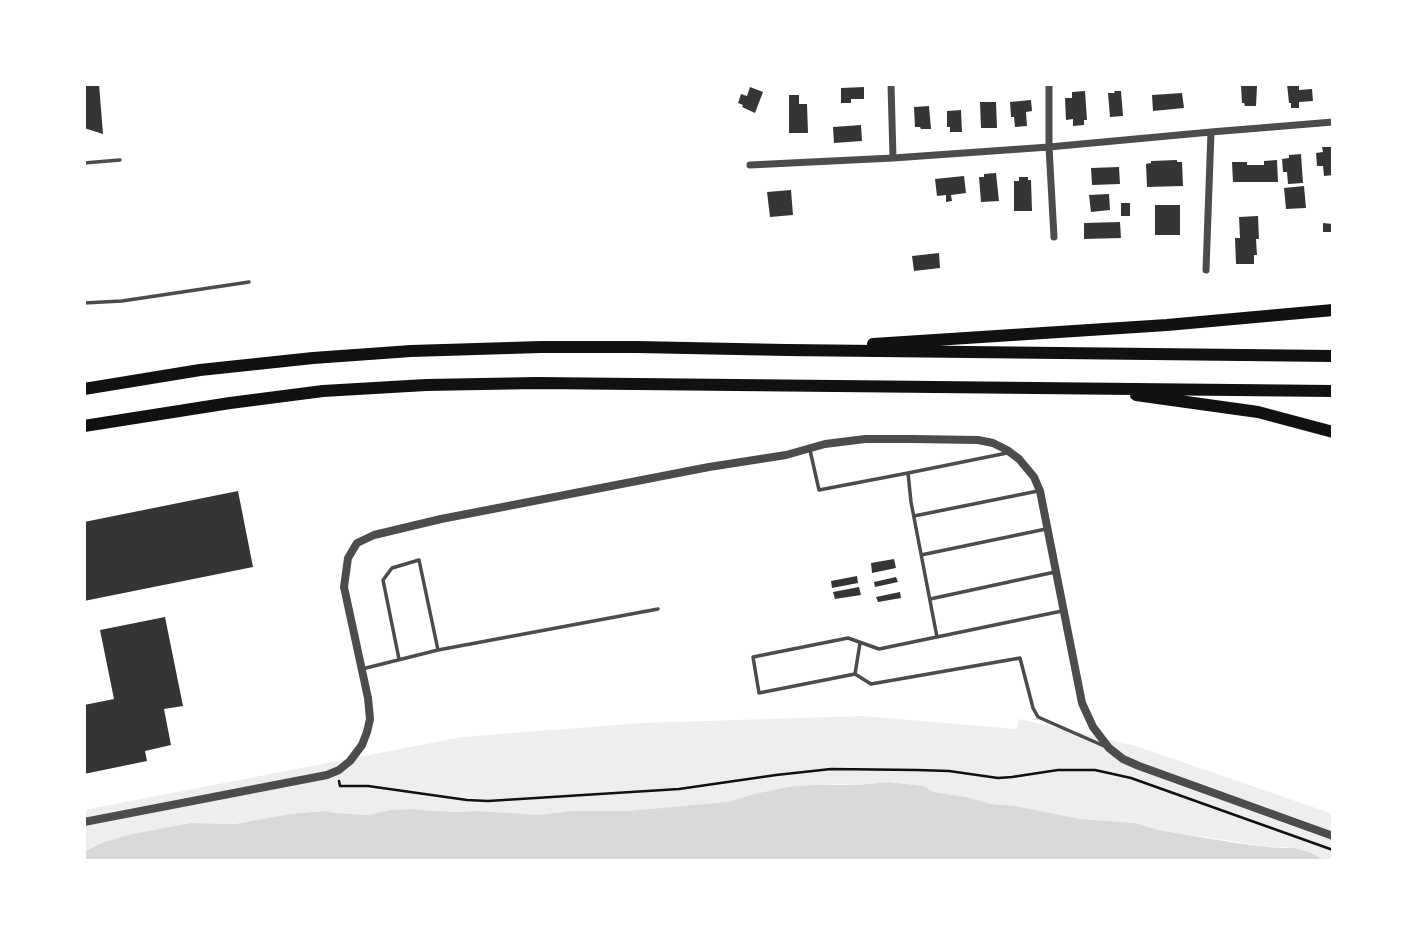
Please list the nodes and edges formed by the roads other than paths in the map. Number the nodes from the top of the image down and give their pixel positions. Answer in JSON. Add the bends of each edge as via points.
{"nodes":[{"id":1,"x":891,"y":84,"type":"edge"},
{"id":2,"x":1049,"y":84,"type":"edge"},
{"id":3,"x":1333,"y":122,"type":"edge"},
{"id":4,"x":1211,"y":132,"type":"junction"},
{"id":5,"x":1049,"y":148,"type":"junction"},
{"id":6,"x":893,"y":158,"type":"junction"},
{"id":7,"x":120,"y":160,"type":"dead end"},
{"id":8,"x":84,"y":163,"type":"edge"},
{"id":9,"x":750,"y":164,"type":"dead end"},
{"id":10,"x":1054,"y":237,"type":"dead end"},
{"id":11,"x":1206,"y":270,"type":"dead end"},
{"id":12,"x":249,"y":282,"type":"dead end"},
{"id":13,"x":84,"y":303,"type":"edge"},
{"id":14,"x":1333,"y":310,"type":"edge"},
{"id":15,"x":816,"y":351,"type":"junction"},
{"id":16,"x":1333,"y":356,"type":"edge"},
{"id":17,"x":1083,"y":388,"type":"junction"},
{"id":18,"x":84,"y":389,"type":"edge"},
{"id":19,"x":1333,"y":391,"type":"edge"},
{"id":20,"x":133,"y":418,"type":"junction"},
{"id":21,"x":84,"y":426,"type":"edge"},
{"id":22,"x":1333,"y":432,"type":"edge"},
{"id":23,"x":84,"y":435,"type":"edge"},
{"id":24,"x":810,"y":448,"type":"junction"},
{"id":25,"x":1010,"y":452,"type":"junction"},
{"id":26,"x":908,"y":473,"type":"junction"},
{"id":27,"x":1040,"y":491,"type":"junction"},
{"id":28,"x":914,"y":516,"type":"junction"},
{"id":29,"x":1048,"y":529,"type":"junction"},
{"id":30,"x":921,"y":555,"type":"junction"},
{"id":31,"x":1057,"y":572,"type":"junction"},
{"id":32,"x":930,"y":599,"type":"junction"},
{"id":33,"x":658,"y":609,"type":"dead end"},
{"id":34,"x":1065,"y":610,"type":"junction"},
{"id":35,"x":937,"y":637,"type":"junction"},
{"id":36,"x":860,"y":643,"type":"junction"},
{"id":37,"x":438,"y":650,"type":"junction"},
{"id":38,"x":398,"y":659,"type":"junction"},
{"id":39,"x":362,"y":669,"type":"junction"},
{"id":40,"x":855,"y":674,"type":"junction"},
{"id":41,"x":1109,"y":748,"type":"junction"},
{"id":42,"x":84,"y":822,"type":"edge"},
{"id":43,"x":1333,"y":836,"type":"edge"}],
"edges":[{"from":1,"to":6,"type":"street"},
{"from":2,"to":5,"type":"street"},
{"from":3,"to":4,"type":"street"},
{"from":4,"to":5,"type":"street"},
{"from":4,"to":11,"type":"street"},
{"from":5,"to":6,"type":"street"},
{"from":5,"to":10,"type":"street"},
{"from":6,"to":9,"type":"street"},
{"from":7,"to":8,"type":"lane"},
{"from":12,"to":13,"type":"lane"},
{"from":14,"to":15,"type":"highway"},
{"from":15,"to":16,"type":"highway"},
{"from":15,"to":18,"type":"highway","via":[[637,347],[411,351],[200,370]]},
{"from":17,"to":19,"type":"highway"},
{"from":17,"to":20,"type":"highway","via":[[426,385],[323,391]]},
{"from":17,"to":22,"type":"highway","via":[[1258,412]]},
{"from":20,"to":21,"type":"highway"},
{"from":20,"to":23,"type":"highway"},
{"from":24,"to":25,"type":"street","via":[[865,439],[978,440]]},
{"from":24,"to":26,"type":"lane","via":[[819,489]]},
{"from":24,"to":39,"type":"street","via":[[441,519],[357,543],[348,558],[344,587]]},
{"from":25,"to":26,"type":"lane"},
{"from":25,"to":27,"type":"street","via":[[1030,470]]},
{"from":26,"to":28,"type":"lane"},
{"from":27,"to":28,"type":"lane"},
{"from":27,"to":29,"type":"street"},
{"from":28,"to":30,"type":"lane"},
{"from":29,"to":30,"type":"lane"},
{"from":29,"to":31,"type":"street"},
{"from":30,"to":32,"type":"lane"},
{"from":31,"to":32,"type":"lane"},
{"from":31,"to":34,"type":"street"},
{"from":32,"to":35,"type":"lane"},
{"from":33,"to":37,"type":"lane"},
{"from":34,"to":35,"type":"lane"},
{"from":34,"to":41,"type":"street","via":[[1085,712]]},
{"from":35,"to":36,"type":"lane","via":[[879,649]]},
{"from":36,"to":40,"type":"lane"},
{"from":36,"to":40,"type":"lane","via":[[848,638],[753,657],[759,693]]},
{"from":37,"to":38,"type":"lane"},
{"from":37,"to":38,"type":"lane","via":[[419,560],[393,568],[383,580]]},
{"from":38,"to":39,"type":"lane"},
{"from":39,"to":42,"type":"street","via":[[369,726],[359,751],[340,770]]},
{"from":40,"to":41,"type":"lane","via":[[871,684],[1020,659],[1038,717]]},
{"from":41,"to":43,"type":"street","via":[[1139,766]]}]}
